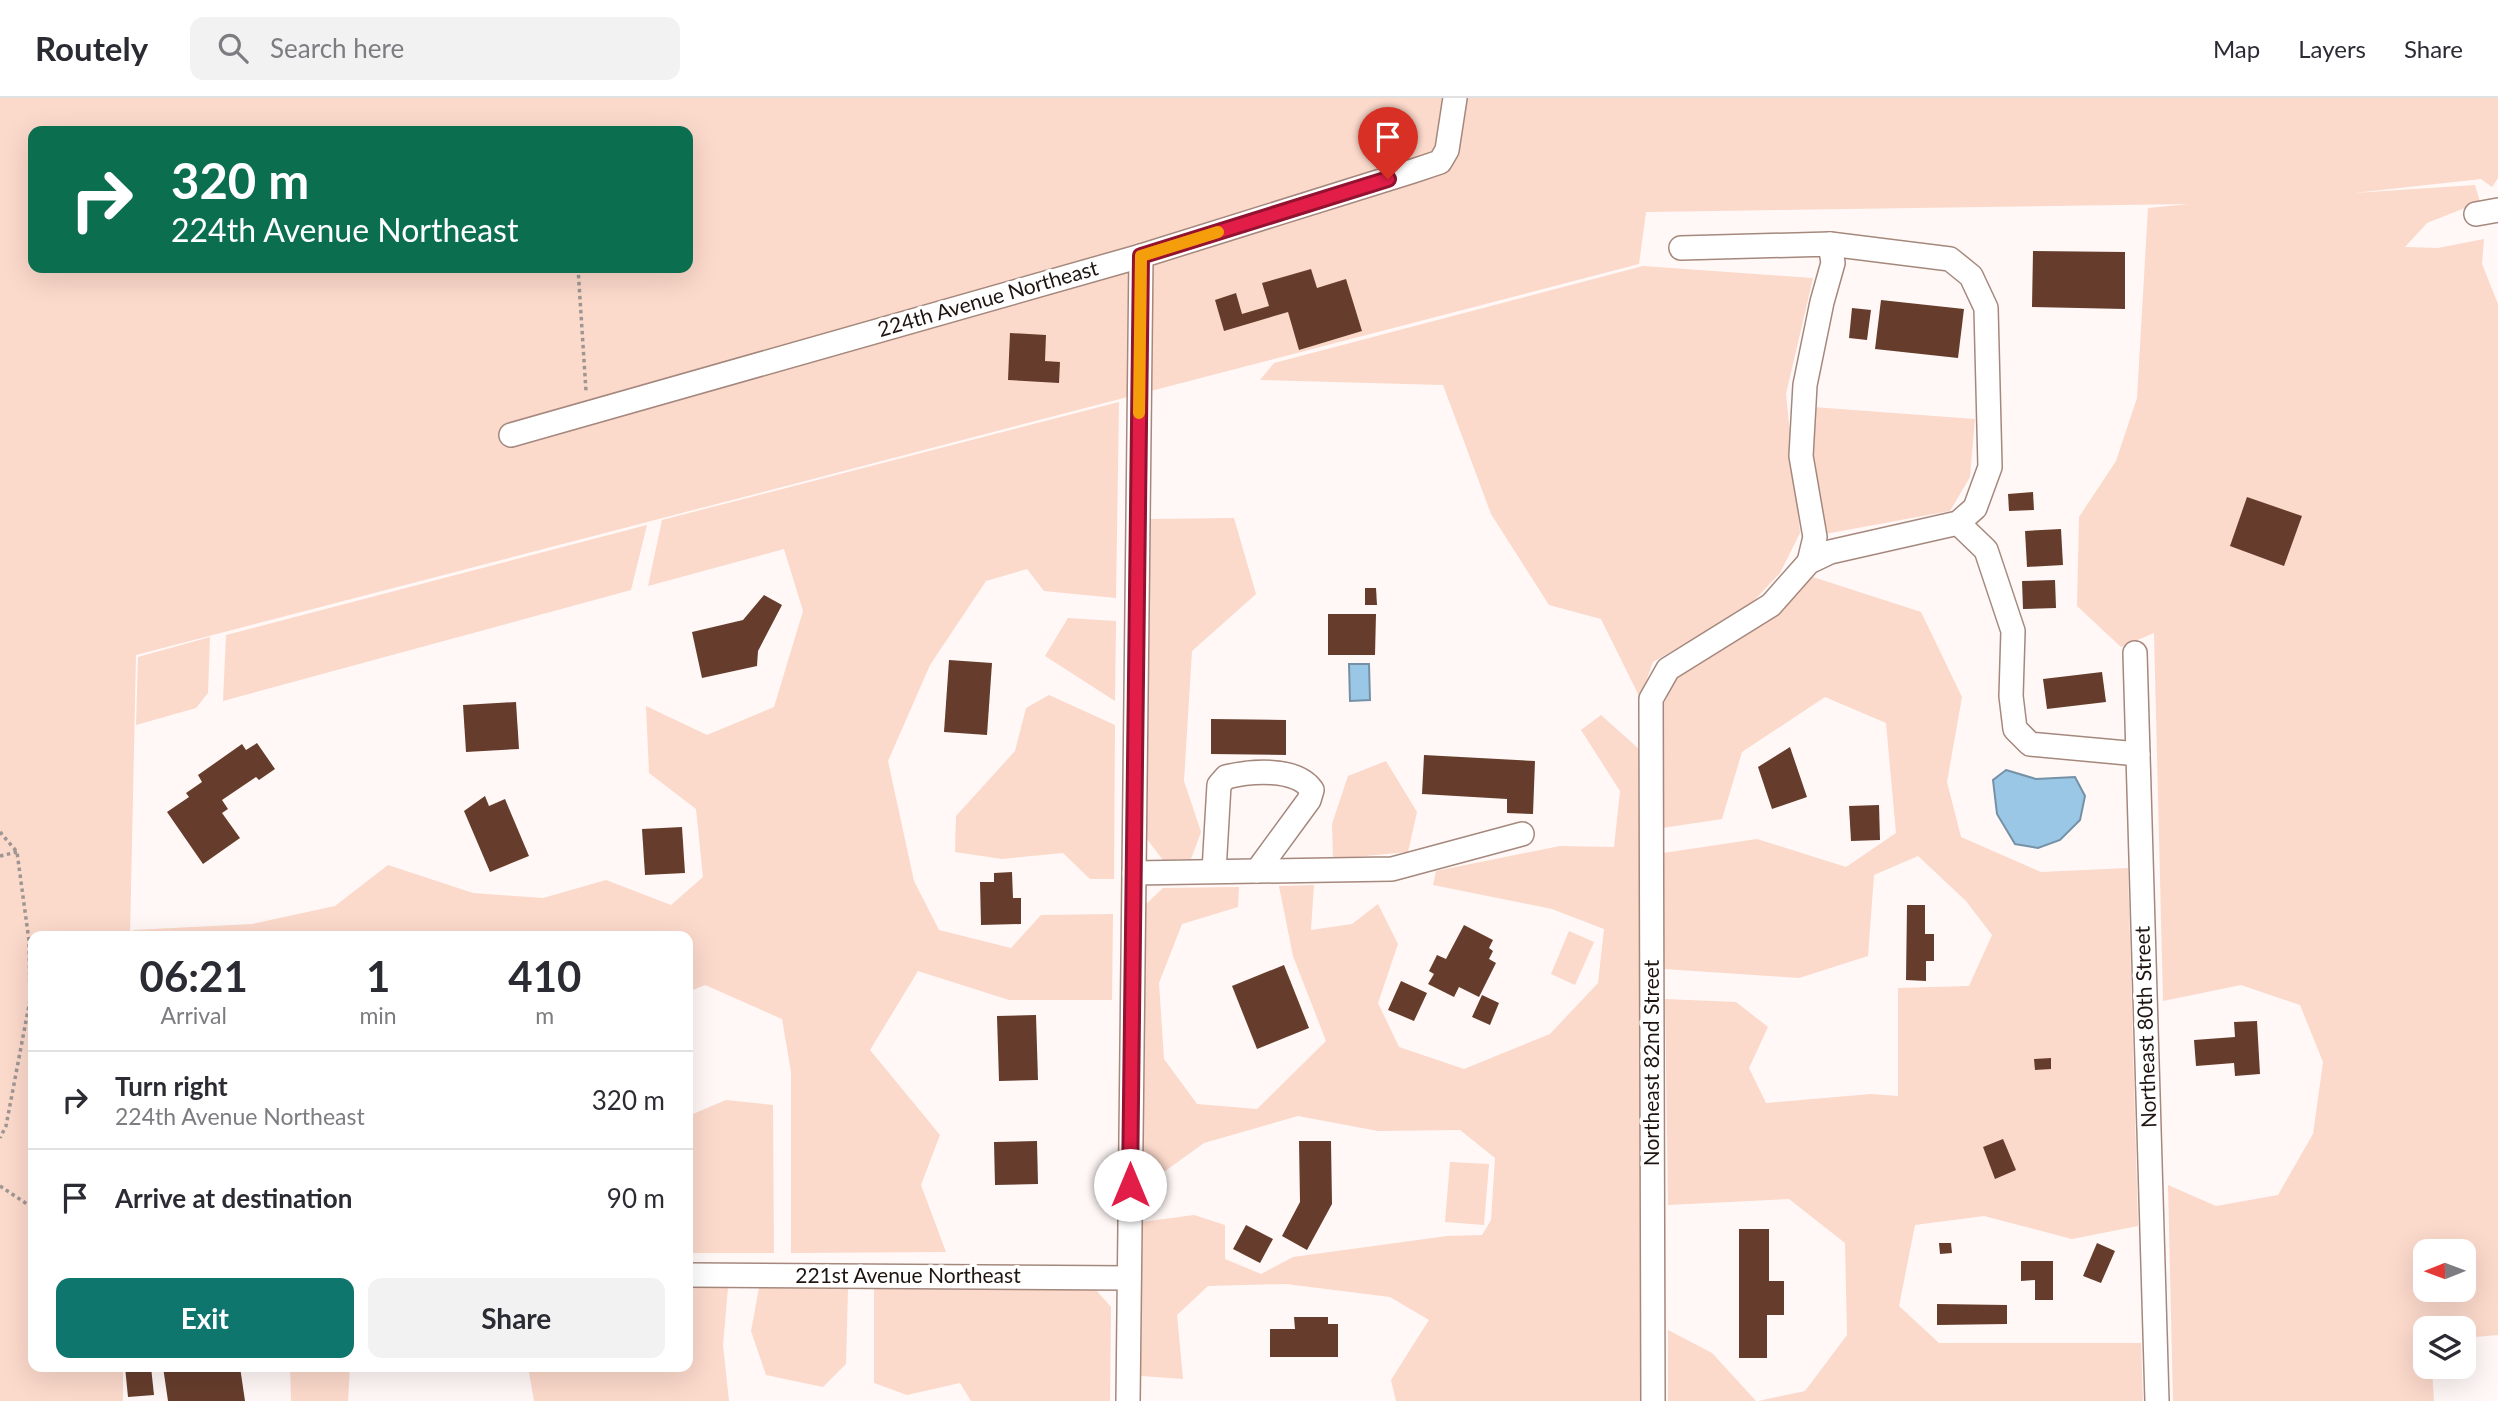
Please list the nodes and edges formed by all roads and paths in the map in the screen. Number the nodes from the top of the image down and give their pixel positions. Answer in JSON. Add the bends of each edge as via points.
{"nodes":[{"id":1,"x":1455,"y":98,"type":"edge"},
{"id":2,"x":1830,"y":244,"type":"junction"},
{"id":3,"x":1681,"y":248,"type":"dead end"},
{"id":4,"x":1141,"y":256,"type":"junction"},
{"id":5,"x":578,"y":273,"type":"edge"},
{"id":6,"x":589,"y":413,"type":"junction"},
{"id":7,"x":511,"y":435,"type":"dead end"},
{"id":8,"x":1958,"y":523,"type":"junction"},
{"id":9,"x":1809,"y":562,"type":"junction"},
{"id":10,"x":2135,"y":653,"type":"dead end"},
{"id":11,"x":2138,"y":754,"type":"junction"},
{"id":12,"x":0,"y":832,"type":"edge"},
{"id":13,"x":1522,"y":834,"type":"dead end"},
{"id":14,"x":17,"y":852,"type":"junction"},
{"id":15,"x":0,"y":856,"type":"edge"},
{"id":16,"x":1257,"y":871,"type":"junction"},
{"id":17,"x":1214,"y":872,"type":"junction"},
{"id":18,"x":1134,"y":873,"type":"junction"},
{"id":19,"x":28,"y":934,"type":"edge"},
{"id":20,"x":28,"y":1010,"type":"edge"},
{"id":21,"x":0,"y":1138,"type":"edge"},
{"id":22,"x":0,"y":1186,"type":"edge"},
{"id":23,"x":28,"y":1205,"type":"edge"},
{"id":24,"x":693,"y":1275,"type":"edge"},
{"id":25,"x":1129,"y":1278,"type":"junction"},
{"id":26,"x":1128,"y":1401,"type":"edge"},
{"id":27,"x":1653,"y":1401,"type":"edge"},
{"id":28,"x":2157,"y":1401,"type":"edge"}],
"edges":[{"from":1,"to":4,"type":"street","name":"224th Avenue Northeast","via":[[1452,133],[1440,162]]},
{"from":2,"to":3,"type":"street"},
{"from":2,"to":8,"type":"street","via":[[1950,259],[1971,276],[1986,308],[1990,467],[1975,508]]},
{"from":2,"to":9,"type":"street","via":[[1833,263],[1805,385],[1801,456],[1815,537]]},
{"from":4,"to":6,"type":"street","name":"224th Avenue Northeast"},
{"from":4,"to":18,"type":"street"},
{"from":5,"to":6,"type":"path"},
{"from":6,"to":7,"type":"street","name":"224th Avenue Northeast"},
{"from":8,"to":9,"type":"street","via":[[1830,552]]},
{"from":8,"to":11,"type":"street","via":[[1986,550],[2013,631],[2015,729],[2030,744]]},
{"from":9,"to":27,"type":"street","name":"Northeast 82nd Street","via":[[1771,605],[1668,669],[1651,699]]},
{"from":10,"to":11,"type":"street","name":"Northeast 80th Street"},
{"from":11,"to":28,"type":"street","name":"Northeast 80th Street"},
{"from":12,"to":14,"type":"path"},
{"from":13,"to":16,"type":"street","via":[[1392,869]]},
{"from":14,"to":15,"type":"path"},
{"from":14,"to":19,"type":"path"},
{"from":16,"to":17,"type":"street"},
{"from":16,"to":17,"type":"street","via":[[1309,800],[1312,790],[1306,780],[1287,774],[1226,777],[1219,785]]},
{"from":17,"to":18,"type":"street"},
{"from":18,"to":25,"type":"street"},
{"from":20,"to":21,"type":"path"},
{"from":22,"to":23,"type":"path"},
{"from":24,"to":25,"type":"street","name":"221st Avenue Northeast"},
{"from":25,"to":26,"type":"street"}]}
